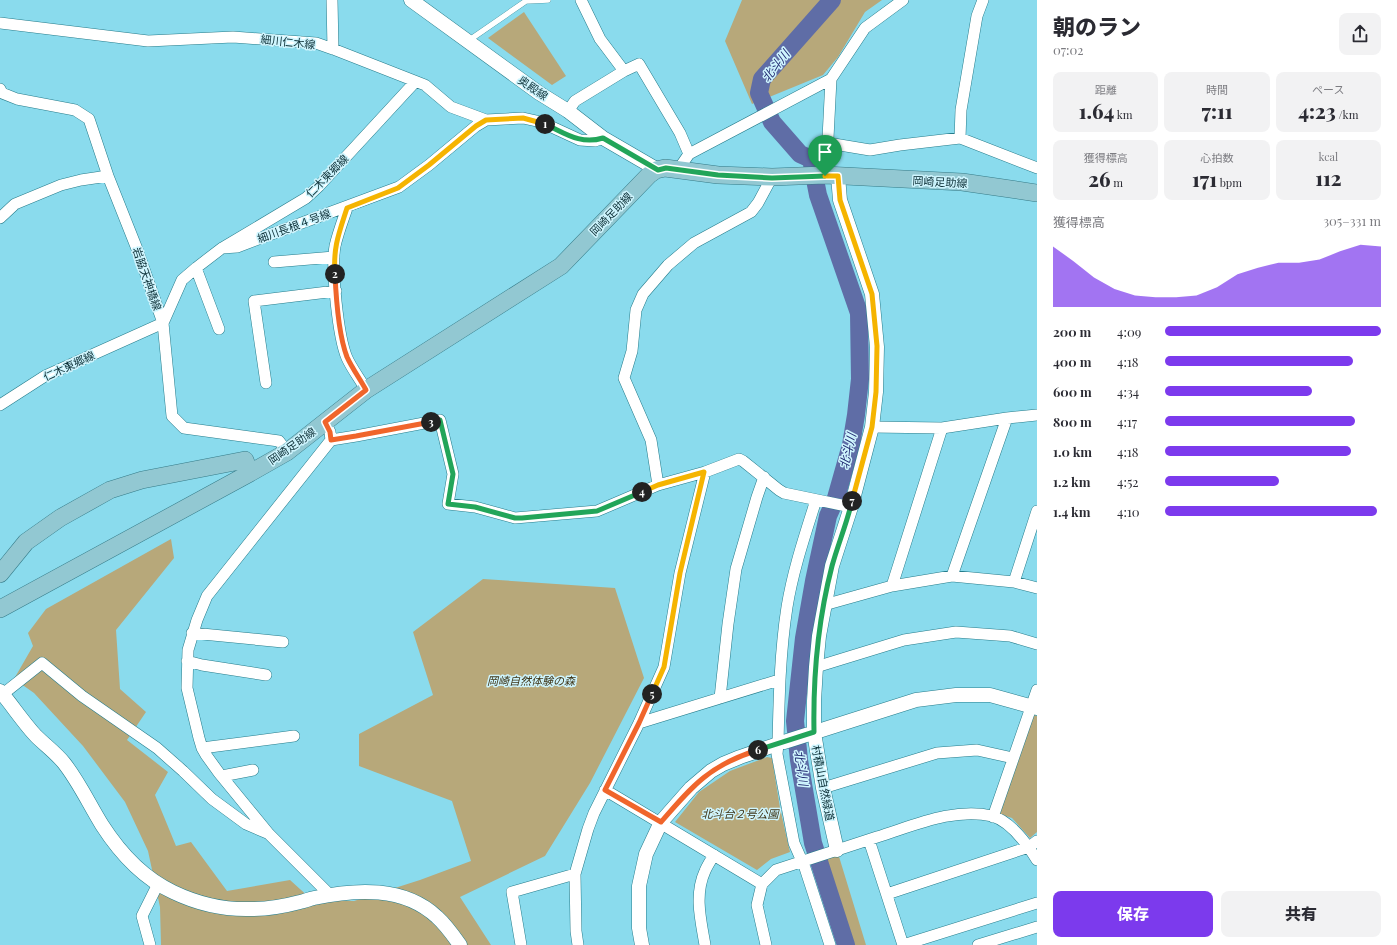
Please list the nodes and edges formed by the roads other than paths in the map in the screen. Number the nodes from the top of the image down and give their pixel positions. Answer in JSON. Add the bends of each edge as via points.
{"nodes":[{"id":1,"x":332,"y":0,"type":"edge"},
{"id":2,"x":411,"y":0,"type":"edge"},
{"id":3,"x":548,"y":0,"type":"edge"},
{"id":4,"x":581,"y":0,"type":"edge"},
{"id":5,"x":902,"y":0,"type":"edge"},
{"id":6,"x":983,"y":0,"type":"edge"},
{"id":7,"x":0,"y":23,"type":"edge"},
{"id":8,"x":467,"y":42,"type":"junction"},
{"id":9,"x":333,"y":49,"type":"junction"},
{"id":10,"x":624,"y":71,"type":"junction"},
{"id":11,"x":831,"y":79,"type":"junction"},
{"id":12,"x":415,"y":82,"type":"junction"},
{"id":13,"x":0,"y":89,"type":"edge"},
{"id":14,"x":568,"y":111,"type":"junction"},
{"id":15,"x":486,"y":120,"type":"junction"},
{"id":16,"x":603,"y":138,"type":"junction"},
{"id":17,"x":960,"y":138,"type":"junction"},
{"id":18,"x":828,"y":143,"type":"junction"},
{"id":19,"x":689,"y":154,"type":"junction"},
{"id":20,"x":1037,"y":168,"type":"edge"},
{"id":21,"x":658,"y":170,"type":"junction"},
{"id":22,"x":678,"y":170,"type":"junction"},
{"id":23,"x":108,"y":176,"type":"junction"},
{"id":24,"x":823,"y":176,"type":"junction"},
{"id":25,"x":772,"y":178,"type":"junction"},
{"id":26,"x":1037,"y":193,"type":"edge"},
{"id":27,"x":347,"y":208,"type":"junction"},
{"id":28,"x":0,"y":218,"type":"edge"},
{"id":29,"x":222,"y":248,"type":"junction"},
{"id":30,"x":334,"y":257,"type":"junction"},
{"id":31,"x":274,"y":262,"type":"dead end"},
{"id":32,"x":196,"y":268,"type":"junction"},
{"id":33,"x":336,"y":291,"type":"junction"},
{"id":34,"x":163,"y":323,"type":"junction"},
{"id":35,"x":219,"y":329,"type":"dead end"},
{"id":36,"x":266,"y":383,"type":"dead end"},
{"id":37,"x":366,"y":390,"type":"junction"},
{"id":38,"x":0,"y":404,"type":"edge"},
{"id":39,"x":1037,"y":415,"type":"edge"},
{"id":40,"x":1007,"y":418,"type":"junction"},
{"id":41,"x":325,"y":422,"type":"junction"},
{"id":42,"x":872,"y":427,"type":"junction"},
{"id":43,"x":942,"y":428,"type":"junction"},
{"id":44,"x":331,"y":440,"type":"junction"},
{"id":45,"x":287,"y":452,"type":"junction"},
{"id":46,"x":704,"y":472,"type":"junction"},
{"id":47,"x":250,"y":473,"type":"junction"},
{"id":48,"x":764,"y":477,"type":"junction"},
{"id":49,"x":658,"y":485,"type":"junction"},
{"id":50,"x":820,"y":501,"type":"junction"},
{"id":51,"x":848,"y":506,"type":"junction"},
{"id":52,"x":1037,"y":511,"type":"edge"},
{"id":53,"x":0,"y":574,"type":"edge"},
{"id":54,"x":952,"y":576,"type":"junction"},
{"id":55,"x":1014,"y":582,"type":"junction"},
{"id":56,"x":892,"y":586,"type":"junction"},
{"id":57,"x":1037,"y":588,"type":"edge"},
{"id":58,"x":824,"y":605,"type":"junction"},
{"id":59,"x":0,"y":609,"type":"edge"},
{"id":60,"x":192,"y":633,"type":"junction"},
{"id":61,"x":284,"y":642,"type":"dead end"},
{"id":62,"x":1037,"y":644,"type":"edge"},
{"id":63,"x":187,"y":661,"type":"junction"},
{"id":64,"x":816,"y":667,"type":"junction"},
{"id":65,"x":266,"y":675,"type":"dead end"},
{"id":66,"x":779,"y":680,"type":"junction"},
{"id":67,"x":1037,"y":690,"type":"edge"},
{"id":68,"x":1,"y":693,"type":"edge"},
{"id":69,"x":720,"y":698,"type":"junction"},
{"id":70,"x":1034,"y":706,"type":"edge"},
{"id":71,"x":639,"y":723,"type":"junction"},
{"id":72,"x":811,"y":734,"type":"junction"},
{"id":73,"x":294,"y":736,"type":"dead end"},
{"id":74,"x":781,"y":744,"type":"junction"},
{"id":75,"x":202,"y":748,"type":"junction"},
{"id":76,"x":1014,"y":758,"type":"junction"},
{"id":77,"x":253,"y":770,"type":"dead end"},
{"id":78,"x":222,"y":776,"type":"junction"},
{"id":79,"x":823,"y":788,"type":"junction"},
{"id":80,"x":605,"y":790,"type":"junction"},
{"id":81,"x":993,"y":816,"type":"junction"},
{"id":82,"x":661,"y":822,"type":"junction"},
{"id":83,"x":269,"y":834,"type":"junction"},
{"id":84,"x":870,"y":840,"type":"junction"},
{"id":85,"x":1033,"y":844,"type":"edge"},
{"id":86,"x":834,"y":851,"type":"junction"},
{"id":87,"x":714,"y":855,"type":"junction"},
{"id":88,"x":1037,"y":860,"type":"edge"},
{"id":89,"x":804,"y":861,"type":"junction"},
{"id":90,"x":575,"y":874,"type":"junction"},
{"id":91,"x":158,"y":884,"type":"junction"},
{"id":92,"x":762,"y":884,"type":"junction"},
{"id":93,"x":886,"y":894,"type":"junction"},
{"id":94,"x":330,"y":895,"type":"junction"},
{"id":95,"x":1037,"y":903,"type":"edge"},
{"id":96,"x":1037,"y":928,"type":"edge"},
{"id":97,"x":150,"y":945,"type":"edge"},
{"id":98,"x":460,"y":945,"type":"edge"},
{"id":99,"x":521,"y":945,"type":"edge"},
{"id":100,"x":578,"y":945,"type":"edge"},
{"id":101,"x":642,"y":945,"type":"edge"},
{"id":102,"x":705,"y":945,"type":"edge"},
{"id":103,"x":766,"y":945,"type":"edge"},
{"id":104,"x":830,"y":945,"type":"edge"},
{"id":105,"x":903,"y":945,"type":"edge"},
{"id":106,"x":978,"y":945,"type":"edge"}],
"edges":[{"from":1,"to":9,"type":"street"},
{"from":2,"to":8,"type":"street","name":"奥殿線"},
{"from":3,"to":8,"type":"lane","via":[[526,1]]},
{"from":4,"to":10,"type":"street","via":[[600,39]]},
{"from":5,"to":11,"type":"street","via":[[865,28]]},
{"from":6,"to":17,"type":"street","via":[[977,16],[961,110]]},
{"from":7,"to":9,"type":"street","name":"細川仁木線","via":[[148,41],[233,37],[316,43]]},
{"from":8,"to":14,"type":"street","name":"奥殿線"},
{"from":9,"to":12,"type":"street","name":"細川仁木線"},
{"from":10,"to":14,"type":"street","via":[[575,102]]},
{"from":10,"to":19,"type":"street","via":[[637,64],[641,66],[680,133]]},
{"from":11,"to":18,"type":"street"},
{"from":11,"to":19,"type":"street"},
{"from":12,"to":15,"type":"street","name":"細川仁木線","via":[[425,85],[450,107]]},
{"from":12,"to":29,"type":"street","name":"仁木東郷線","via":[[310,194]]},
{"from":13,"to":23,"type":"street","name":"岩脇天神橋線","via":[[2,93],[17,100],[75,110],[89,120]]},
{"from":14,"to":16,"type":"street","name":"奥殿線"},
{"from":15,"to":16,"type":"street","name":"細川仁木線","via":[[523,118],[541,122],[580,140],[594,141]]},
{"from":15,"to":27,"type":"street","name":"細川長根４号線","via":[[406,183]]},
{"from":16,"to":21,"type":"street","name":"奥殿線"},
{"from":17,"to":18,"type":"street","via":[[870,150]]},
{"from":17,"to":20,"type":"street"},
{"from":18,"to":24,"type":"street"},
{"from":19,"to":22,"type":"street"},
{"from":21,"to":22,"type":"main road","name":"岡崎足助線"},
{"from":21,"to":37,"type":"main road","name":"岡崎足助線","via":[[648,175],[561,266]]},
{"from":22,"to":25,"type":"main road","name":"岡崎足助線"},
{"from":23,"to":28,"type":"street","via":[[61,185],[15,204]]},
{"from":23,"to":34,"type":"street","name":"岩脇天神橋線"},
{"from":24,"to":25,"type":"main road","name":"岡崎足助線"},
{"from":24,"to":26,"type":"main road","name":"岡崎足助線","via":[[962,182]]},
{"from":24,"to":42,"type":"street","name":"村積山自然緑道","via":[[840,200],[872,294],[877,346]]},
{"from":25,"to":49,"type":"street","via":[[751,212],[694,243],[668,266],[643,294],[636,310],[632,351],[624,378],[651,440]]},
{"from":27,"to":29,"type":"street","name":"細川長根４号線","via":[[237,247]]},
{"from":27,"to":30,"type":"street","via":[[335,245]]},
{"from":29,"to":32,"type":"street","name":"細川長根４号線"},
{"from":30,"to":31,"type":"street"},
{"from":30,"to":33,"type":"street"},
{"from":32,"to":34,"type":"street","name":"細川長根４号線","via":[[182,280]]},
{"from":32,"to":35,"type":"street"},
{"from":33,"to":36,"type":"street","via":[[254,301]]},
{"from":33,"to":37,"type":"street","via":[[347,357]]},
{"from":34,"to":38,"type":"street","name":"仁木東郷線","via":[[45,376]]},
{"from":34,"to":45,"type":"street","name":"岩脇天神橋線","via":[[172,416],[184,428],[279,441]]},
{"from":37,"to":41,"type":"main road","name":"岡崎足助線"},
{"from":39,"to":40,"type":"street"},
{"from":40,"to":43,"type":"street"},
{"from":40,"to":54,"type":"street"},
{"from":41,"to":44,"type":"street"},
{"from":41,"to":45,"type":"main road","name":"岡崎足助線"},
{"from":42,"to":43,"type":"street"},
{"from":42,"to":51,"type":"street","name":"村積山自然緑道"},
{"from":43,"to":56,"type":"street"},
{"from":44,"to":49,"type":"street","via":[[440,420],[453,474],[448,504],[475,507],[515,518],[597,511]]},
{"from":44,"to":60,"type":"street","via":[[207,596]]},
{"from":45,"to":47,"type":"main road","name":"岡崎足助線"},
{"from":46,"to":48,"type":"street","via":[[739,459]]},
{"from":46,"to":49,"type":"street"},
{"from":46,"to":71,"type":"street","via":[[680,573],[664,667]]},
{"from":47,"to":53,"type":"main road","via":[[244,460],[142,480],[110,490],[60,518],[26,542]]},
{"from":47,"to":59,"type":"main road","name":"岡崎足助線"},
{"from":48,"to":50,"type":"street","via":[[784,493]]},
{"from":48,"to":69,"type":"street","via":[[736,569]]},
{"from":50,"to":51,"type":"street"},
{"from":50,"to":66,"type":"street","via":[[797,562],[787,607]]},
{"from":51,"to":58,"type":"street","name":"村積山自然緑道"},
{"from":52,"to":55,"type":"street"},
{"from":54,"to":55,"type":"street"},
{"from":54,"to":56,"type":"street"},
{"from":55,"to":57,"type":"street"},
{"from":56,"to":58,"type":"street"},
{"from":58,"to":64,"type":"street","name":"村積山自然緑道"},
{"from":60,"to":61,"type":"street"},
{"from":60,"to":63,"type":"street"},
{"from":62,"to":64,"type":"street","via":[[1010,636],[956,632],[904,640]]},
{"from":63,"to":65,"type":"street"},
{"from":63,"to":75,"type":"street","via":[[187,688]]},
{"from":64,"to":72,"type":"street","name":"村積山自然緑道"},
{"from":66,"to":69,"type":"street"},
{"from":66,"to":74,"type":"street"},
{"from":67,"to":70,"type":"street"},
{"from":68,"to":83,"type":"street","via":[[42,663],[82,696],[157,748],[212,799],[246,824]]},
{"from":68,"to":91,"type":"street","via":[[35,735],[64,763],[118,847],[142,873]]},
{"from":69,"to":71,"type":"street"},
{"from":70,"to":72,"type":"street","via":[[990,695],[916,700]]},
{"from":70,"to":76,"type":"street"},
{"from":71,"to":80,"type":"street"},
{"from":72,"to":74,"type":"street"},
{"from":72,"to":79,"type":"street","name":"村積山自然緑道"},
{"from":73,"to":75,"type":"street"},
{"from":74,"to":82,"type":"street","via":[[740,757],[711,771],[691,788]]},
{"from":74,"to":89,"type":"street","via":[[777,754],[787,812],[794,843]]},
{"from":75,"to":78,"type":"street"},
{"from":76,"to":79,"type":"street","via":[[977,750],[937,753]]},
{"from":76,"to":81,"type":"street"},
{"from":77,"to":78,"type":"street"},
{"from":78,"to":83,"type":"street"},
{"from":79,"to":86,"type":"street","name":"村積山自然緑道"},
{"from":80,"to":82,"type":"street"},
{"from":80,"to":90,"type":"street","via":[[588,829]]},
{"from":81,"to":84,"type":"street","via":[[972,813],[952,815]]},
{"from":81,"to":85,"type":"street"},
{"from":82,"to":87,"type":"street"},
{"from":82,"to":101,"type":"street","via":[[646,854],[639,886],[639,928]]},
{"from":83,"to":94,"type":"street"},
{"from":84,"to":86,"type":"street"},
{"from":84,"to":93,"type":"street"},
{"from":85,"to":88,"type":"street"},
{"from":85,"to":93,"type":"street"},
{"from":86,"to":89,"type":"street"},
{"from":87,"to":92,"type":"street"},
{"from":87,"to":102,"type":"street","via":[[702,879],[699,900]]},
{"from":89,"to":92,"type":"street","via":[[776,870]]},
{"from":89,"to":104,"type":"street"},
{"from":90,"to":99,"type":"street","via":[[512,892]]},
{"from":90,"to":100,"type":"street"},
{"from":91,"to":94,"type":"street","via":[[193,901],[237,909],[269,907]]},
{"from":91,"to":97,"type":"street","via":[[142,916]]},
{"from":92,"to":103,"type":"street","via":[[757,904]]},
{"from":93,"to":105,"type":"street"},
{"from":94,"to":98,"type":"street","via":[[373,891],[405,898],[437,916]]},
{"from":95,"to":105,"type":"street"},
{"from":96,"to":106,"type":"street"}]}
